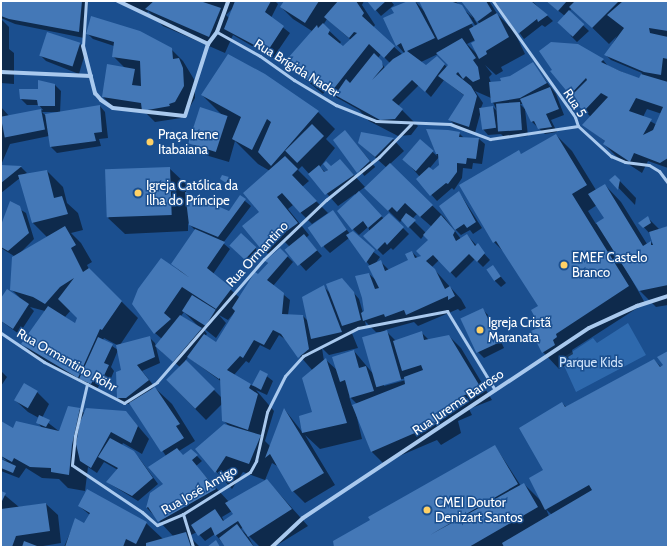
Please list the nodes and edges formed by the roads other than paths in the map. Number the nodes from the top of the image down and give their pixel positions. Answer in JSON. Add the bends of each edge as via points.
{"nodes":[{"id":1,"x":86,"y":1,"type":"edge"},
{"id":2,"x":118,"y":1,"type":"edge"},
{"id":3,"x":228,"y":1,"type":"edge"},
{"id":4,"x":493,"y":1,"type":"edge"},
{"id":5,"x":217,"y":32,"type":"junction"},
{"id":6,"x":208,"y":44,"type":"junction"},
{"id":7,"x":83,"y":46,"type":"joint"},
{"id":8,"x":1,"y":72,"type":"edge"},
{"id":9,"x":91,"y":76,"type":"junction"},
{"id":10,"x":411,"y":124,"type":"junction"},
{"id":11,"x":578,"y":126,"type":"junction"},
{"id":12,"x":668,"y":183,"type":"edge"},
{"id":13,"x":668,"y":296,"type":"edge"},
{"id":14,"x":1,"y":333,"type":"edge"},
{"id":15,"x":87,"y":384,"type":"junction"},
{"id":16,"x":495,"y":390,"type":"junction"},
{"id":17,"x":124,"y":403,"type":"joint"},
{"id":18,"x":183,"y":514,"type":"junction"},
{"id":19,"x":193,"y":547,"type":"edge"},
{"id":20,"x":272,"y":547,"type":"edge"}],
"edges":[{"from":1,"to":7,"type":"lane"},
{"from":2,"to":6,"type":"street"},
{"from":3,"to":5,"type":"street"},
{"from":4,"to":11,"type":"lane","name":"Rua 5","via":[[575,117]]},
{"from":5,"to":6,"type":"street"},
{"from":5,"to":10,"type":"lane","name":"Rua Brígida Nader","via":[[260,56],[336,105],[376,121]]},
{"from":6,"to":9,"type":"street","via":[[185,116],[113,108],[95,93]]},
{"from":7,"to":9,"type":"street"},
{"from":8,"to":9,"type":"street"},
{"from":10,"to":11,"type":"lane","name":"Rua Brígida Nader","via":[[450,124],[490,139]]},
{"from":10,"to":17,"type":"lane","name":"Rua Ormantino","via":[[264,259],[157,382]]},
{"from":11,"to":12,"type":"lane","name":"Rua 5","via":[[611,156],[626,162],[649,165],[659,171]]},
{"from":13,"to":16,"type":"street","name":"Rua Jurema Barroso","via":[[637,306],[590,328]]},
{"from":14,"to":15,"type":"lane","name":"Rua Ormantino Röhr","via":[[44,362]]},
{"from":15,"to":17,"type":"lane","name":"Rua Ormantino Röhr"},
{"from":15,"to":18,"type":"lane","name":"Rua José Amigo","via":[[75,436],[72,465],[142,512],[157,526]]},
{"from":16,"to":18,"type":"lane","name":"Rua José Amigo","via":[[447,311],[358,328],[303,356],[275,393],[267,412],[256,461],[250,472]]},
{"from":16,"to":20,"type":"street","name":"Rua Jurema Barroso","via":[[303,518]]},
{"from":18,"to":19,"type":"lane"}]}
